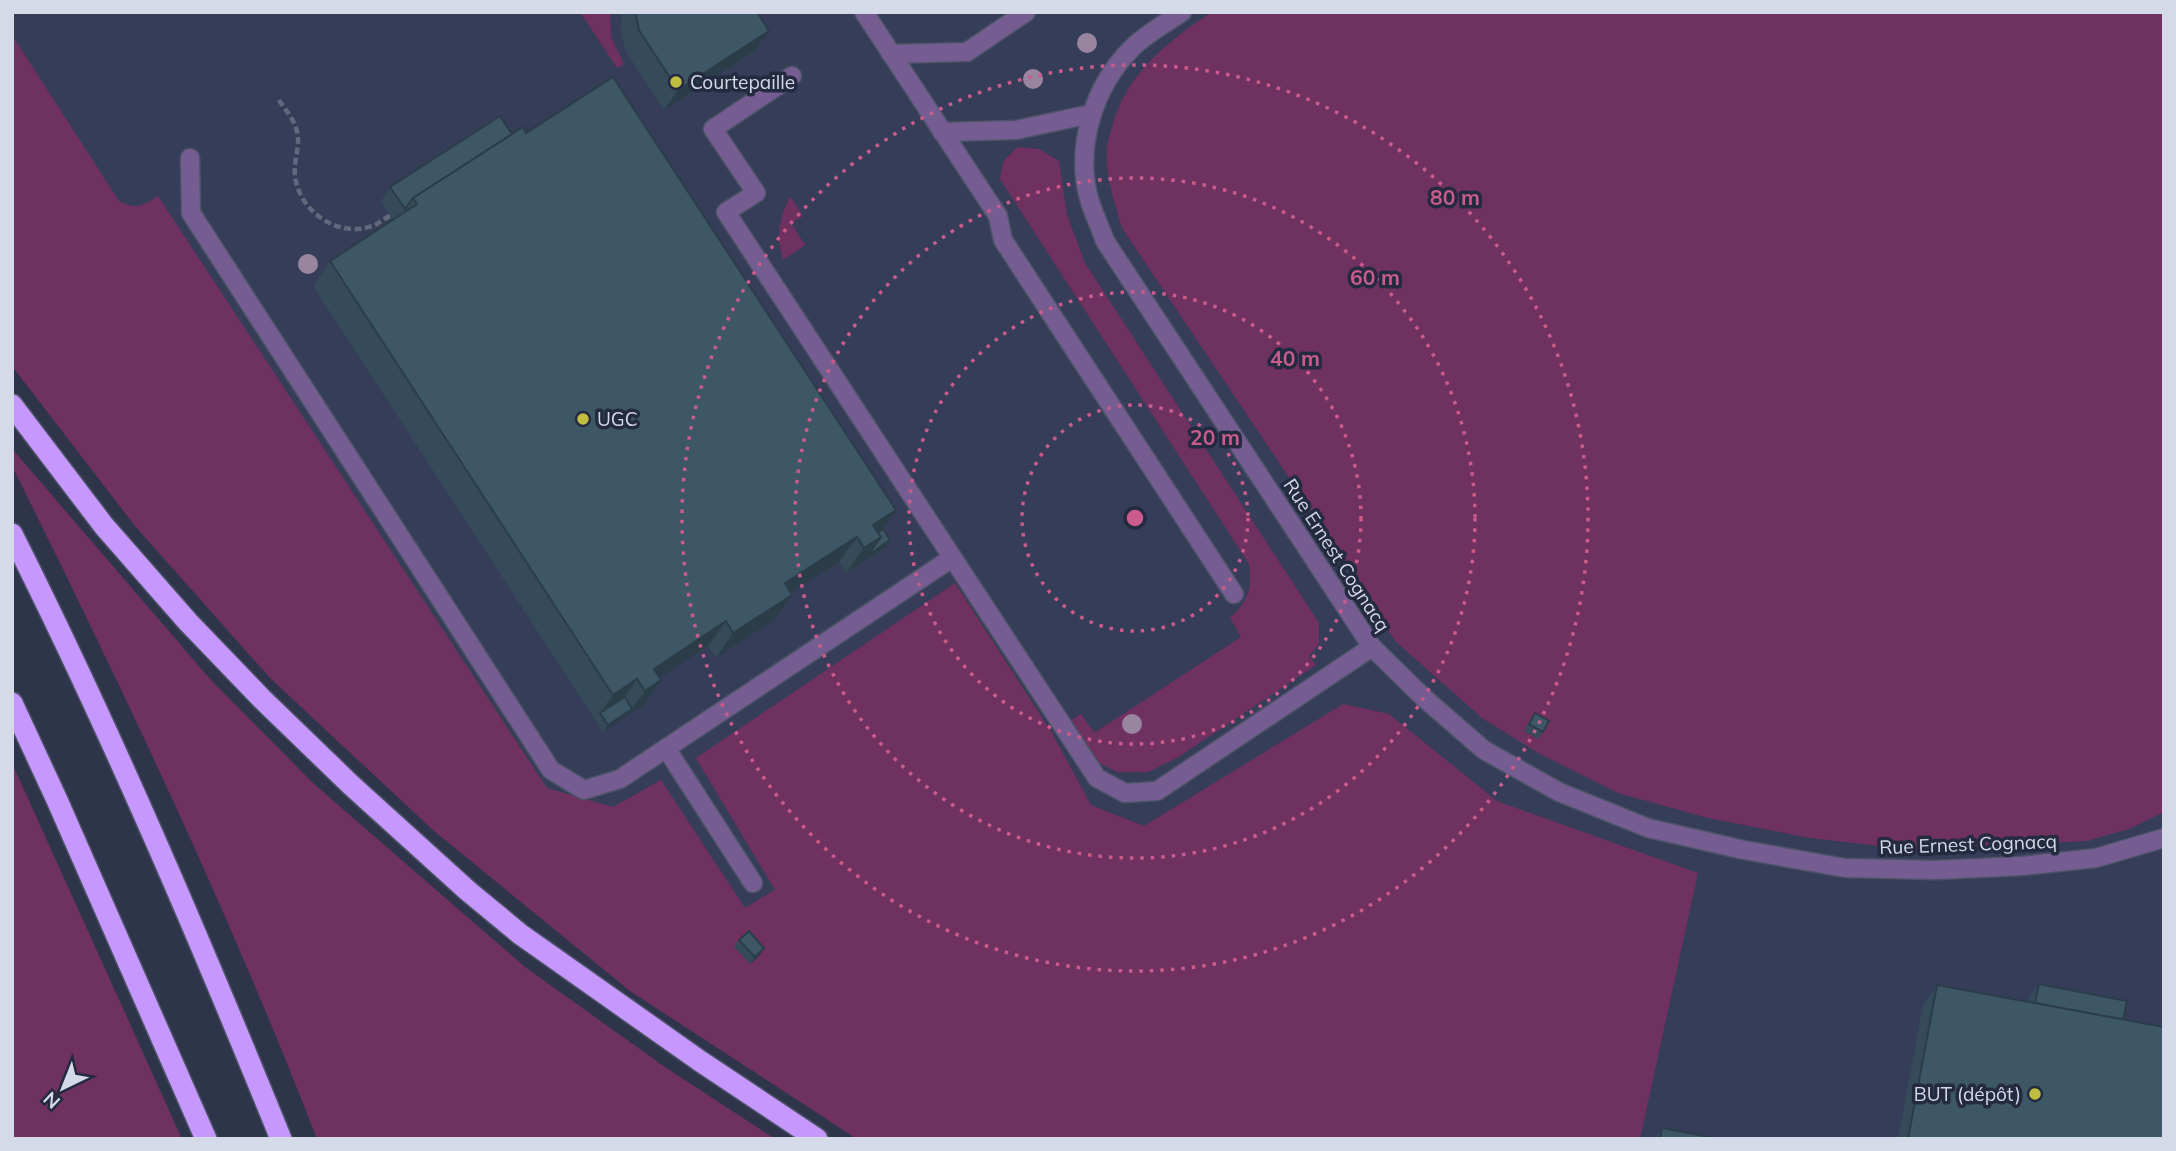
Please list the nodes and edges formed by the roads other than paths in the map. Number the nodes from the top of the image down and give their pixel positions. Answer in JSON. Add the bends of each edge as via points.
{"nodes":[{"id":1,"x":864,"y":12,"type":"edge"},
{"id":2,"x":1026,"y":12,"type":"edge"},
{"id":3,"x":1182,"y":12,"type":"edge"},
{"id":4,"x":891,"y":54,"type":"junction"},
{"id":5,"x":792,"y":76,"type":"dead end"},
{"id":6,"x":1091,"y":114,"type":"junction"},
{"id":7,"x":942,"y":132,"type":"junction"},
{"id":8,"x":190,"y":158,"type":"dead end"},
{"id":9,"x":12,"y":405,"type":"edge"},
{"id":10,"x":12,"y":534,"type":"edge"},
{"id":11,"x":952,"y":558,"type":"junction"},
{"id":12,"x":1234,"y":594,"type":"dead end"},
{"id":13,"x":1372,"y":647,"type":"junction"},
{"id":14,"x":12,"y":703,"type":"edge"},
{"id":15,"x":666,"y":748,"type":"junction"},
{"id":16,"x":2164,"y":838,"type":"edge"},
{"id":17,"x":753,"y":883,"type":"dead end"},
{"id":18,"x":206,"y":1139,"type":"edge"},
{"id":19,"x":281,"y":1139,"type":"edge"},
{"id":20,"x":817,"y":1139,"type":"edge"}],
"edges":[{"from":1,"to":4,"type":"street"},
{"from":2,"to":4,"type":"street","via":[[967,52]]},
{"from":3,"to":6,"type":"street","name":"Rue Ernest Cognacq","via":[[1130,49],[1107,79]]},
{"from":4,"to":7,"type":"street"},
{"from":5,"to":11,"type":"street","via":[[713,129],[756,193],[726,212]]},
{"from":6,"to":7,"type":"street","via":[[1016,130]]},
{"from":6,"to":13,"type":"street","name":"Rue Ernest Cognacq","via":[[1085,153],[1088,195],[1105,241]]},
{"from":7,"to":12,"type":"street","via":[[998,216],[1003,240]]},
{"from":8,"to":15,"type":"street","via":[[191,213],[551,770],[584,790],[620,779]]},
{"from":9,"to":20,"type":"highway","via":[[104,526],[188,622],[351,785],[520,933]]},
{"from":10,"to":19,"type":"highway","via":[[125,772]]},
{"from":11,"to":13,"type":"street","via":[[1097,779],[1125,793],[1157,791]]},
{"from":11,"to":15,"type":"street"},
{"from":13,"to":16,"type":"street","name":"Rue Ernest Cognacq","via":[[1484,750],[1559,792],[1648,828],[1845,868],[1936,870],[2096,858]]},
{"from":14,"to":18,"type":"highway"},
{"from":15,"to":17,"type":"street"}]}
